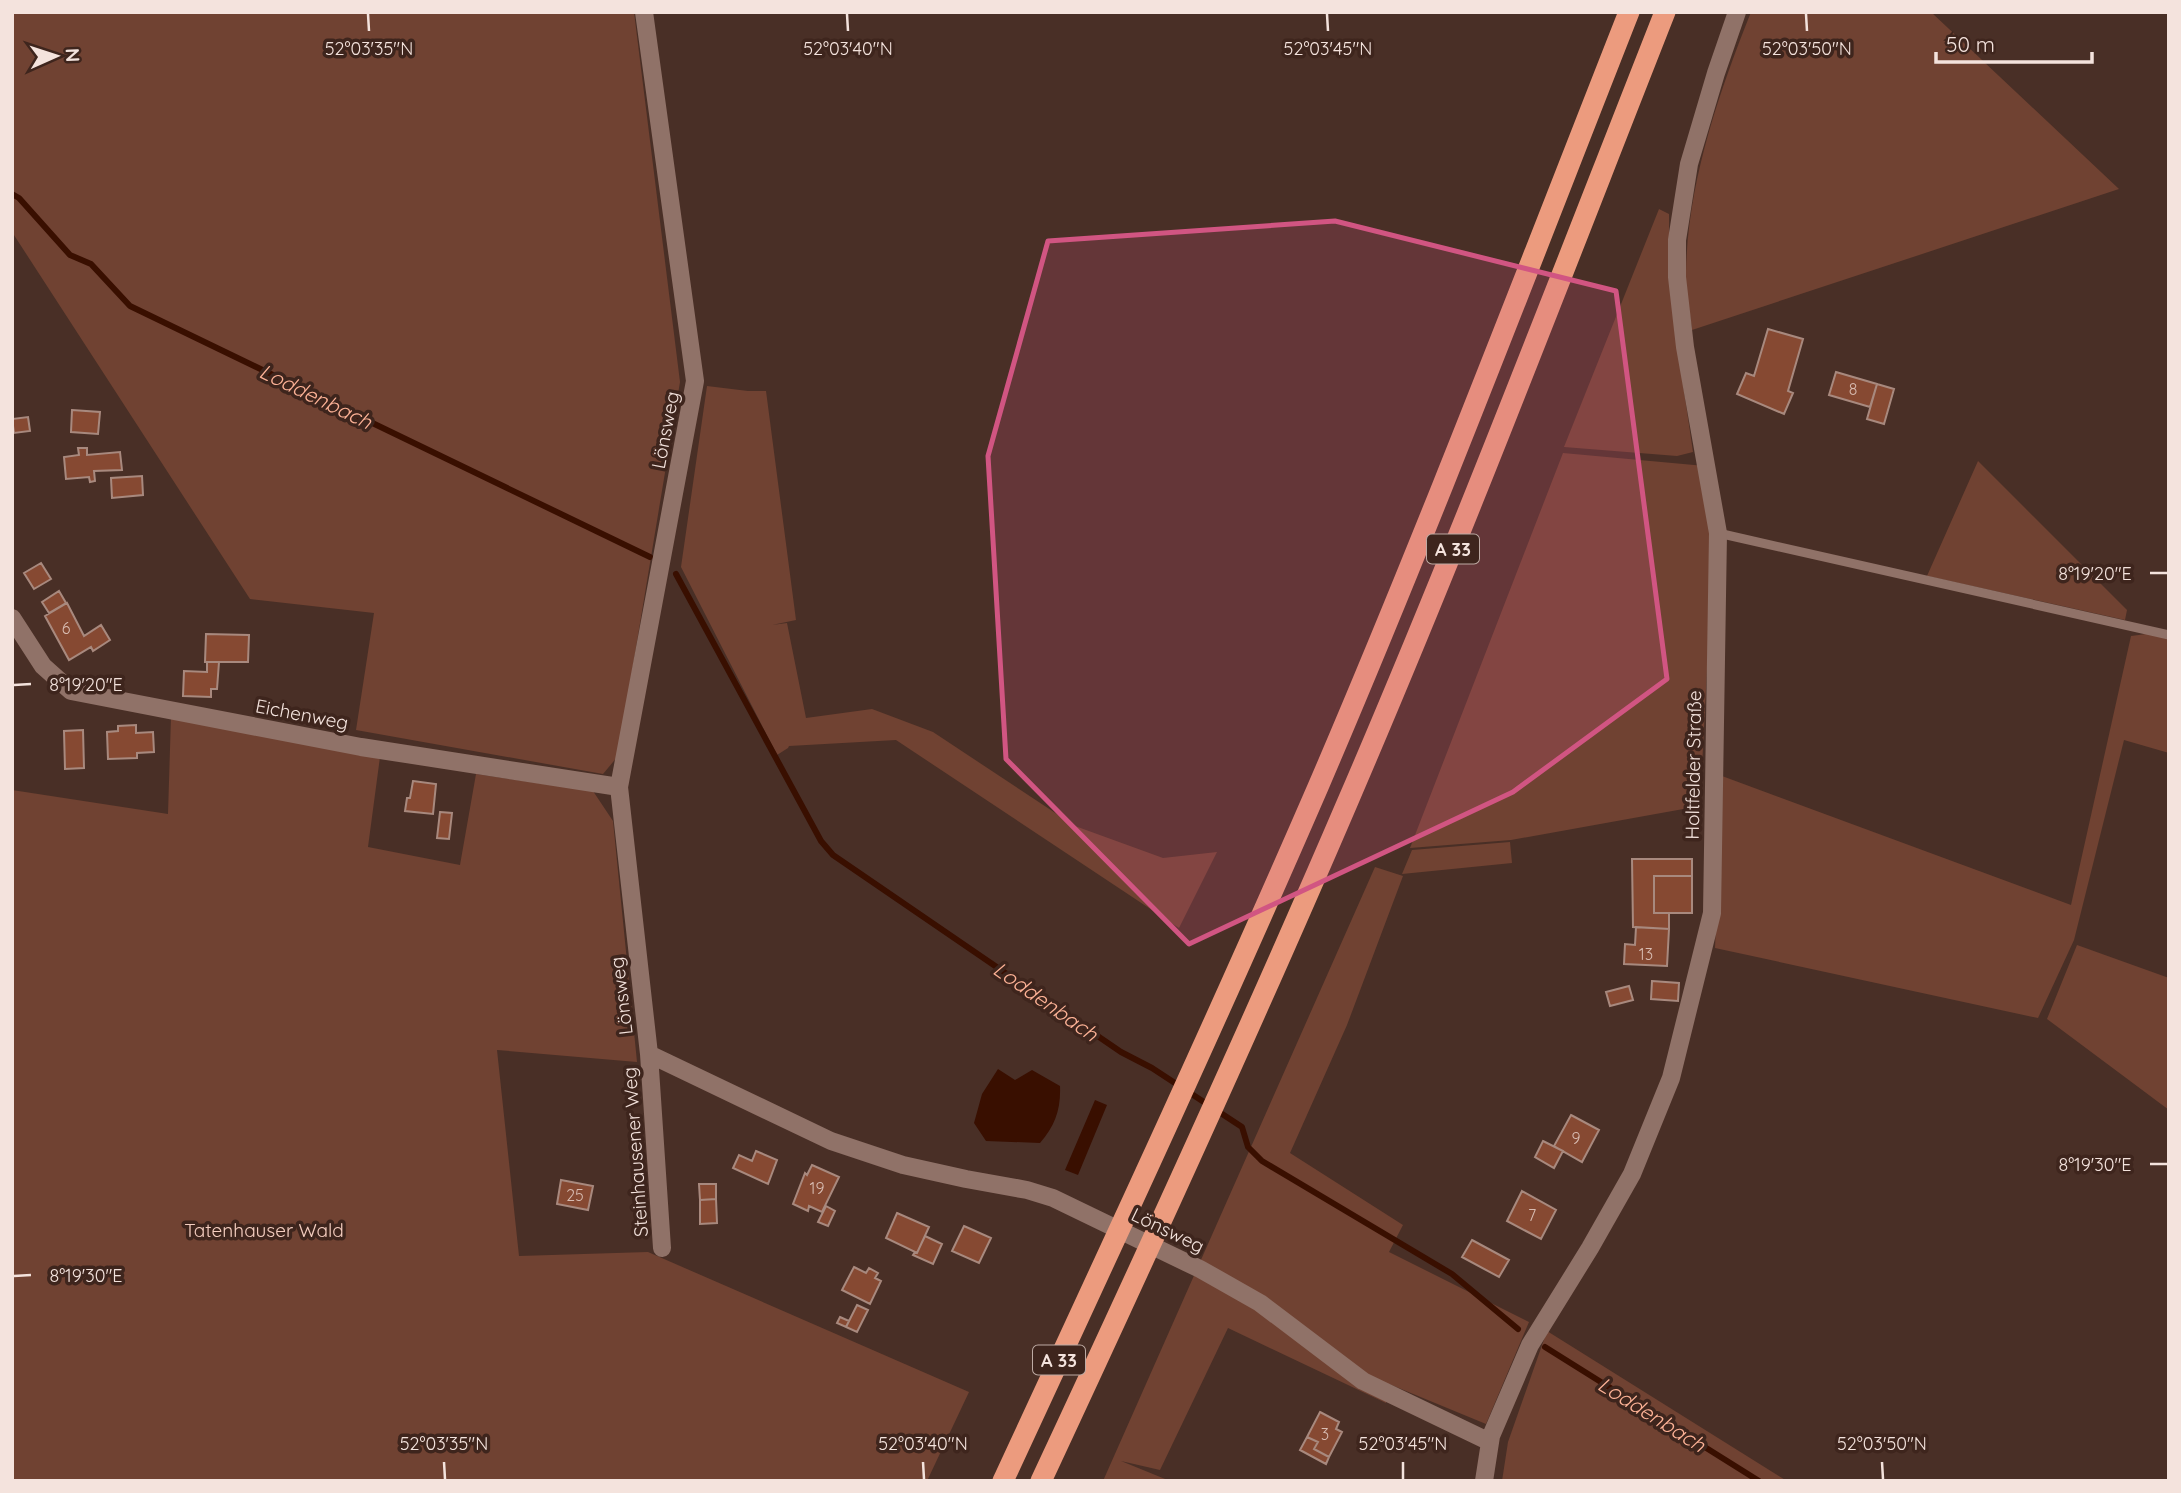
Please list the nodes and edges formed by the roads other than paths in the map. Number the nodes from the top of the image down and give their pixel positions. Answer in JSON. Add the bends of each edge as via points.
{"nodes":[{"id":1,"x":644,"y":12,"type":"edge"},
{"id":2,"x":1629,"y":12,"type":"edge"},
{"id":3,"x":1665,"y":12,"type":"edge"},
{"id":4,"x":1737,"y":12,"type":"edge"},
{"id":5,"x":1718,"y":533,"type":"junction"},
{"id":6,"x":12,"y":618,"type":"edge"},
{"id":7,"x":2169,"y":635,"type":"edge"},
{"id":8,"x":619,"y":787,"type":"junction"},
{"id":9,"x":649,"y":1054,"type":"junction"},
{"id":10,"x":662,"y":1248,"type":"dead end"},
{"id":11,"x":1490,"y":1442,"type":"junction"},
{"id":12,"x":1003,"y":1481,"type":"edge"},
{"id":13,"x":1041,"y":1481,"type":"edge"},
{"id":14,"x":1484,"y":1481,"type":"edge"}],
"edges":[{"from":1,"to":8,"type":"street","name":"Lönsweg","via":[[695,381]]},
{"from":2,"to":12,"type":"highway","number":"A 33","via":[[1433,511],[1319,784],[1197,1062]]},
{"from":3,"to":13,"type":"highway","number":"A 33","via":[[1463,526],[1349,801],[1204,1130]]},
{"from":4,"to":5,"type":"street","name":"Holtfelder Straße","via":[[1689,164],[1677,240],[1685,347]]},
{"from":5,"to":7,"type":"lane"},
{"from":5,"to":11,"type":"street","name":"Holtfelder Straße","via":[[1712,913],[1671,1078],[1632,1174],[1530,1345]]},
{"from":6,"to":8,"type":"street","name":"Eichenweg","via":[[43,666],[71,691],[361,747]]},
{"from":8,"to":9,"type":"street","name":"Lönsweg"},
{"from":9,"to":10,"type":"street","name":"Steinhausener Weg"},
{"from":9,"to":11,"type":"street","name":"Lönsweg","via":[[831,1141],[903,1165],[1053,1198],[1200,1269],[1260,1303],[1363,1381]]},
{"from":11,"to":14,"type":"street","name":"Holtfelder Straße"}]}
